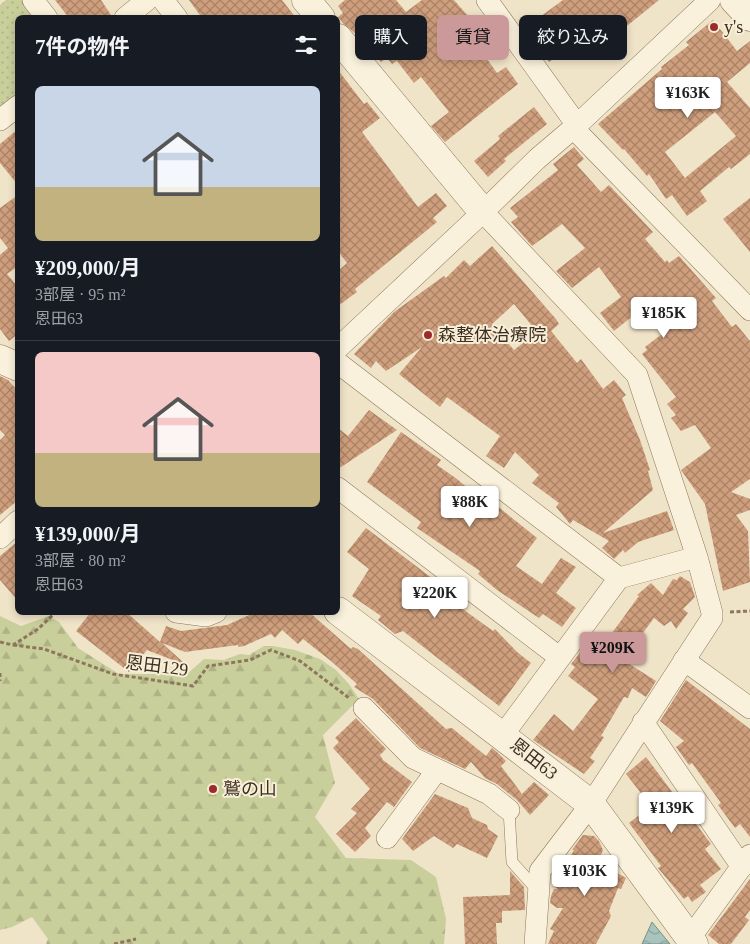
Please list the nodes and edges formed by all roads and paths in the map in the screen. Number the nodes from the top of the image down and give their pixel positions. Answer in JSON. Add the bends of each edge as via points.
{"nodes":[{"id":1,"x":32,"y":0,"type":"edge"},
{"id":2,"x":146,"y":0,"type":"edge"},
{"id":3,"x":163,"y":0,"type":"edge"},
{"id":4,"x":306,"y":0,"type":"edge"},
{"id":5,"x":487,"y":0,"type":"edge"},
{"id":6,"x":710,"y":0,"type":"edge"},
{"id":7,"x":734,"y":0,"type":"edge"},
{"id":8,"x":44,"y":15,"type":"edge"},
{"id":9,"x":128,"y":15,"type":"edge"},
{"id":10,"x":175,"y":15,"type":"edge"},
{"id":11,"x":318,"y":15,"type":"edge"},
{"id":12,"x":750,"y":17,"type":"edge"},
{"id":13,"x":340,"y":40,"type":"edge"},
{"id":14,"x":15,"y":108,"type":"edge"},
{"id":15,"x":0,"y":120,"type":"edge"},
{"id":16,"x":577,"y":124,"type":"junction"},
{"id":17,"x":483,"y":212,"type":"junction"},
{"id":18,"x":750,"y":310,"type":"edge"},
{"id":19,"x":340,"y":346,"type":"edge"},
{"id":20,"x":340,"y":365,"type":"edge"},
{"id":21,"x":340,"y":490,"type":"edge"},
{"id":22,"x":15,"y":524,"type":"edge"},
{"id":23,"x":0,"y":538,"type":"edge"},
{"id":24,"x":697,"y":557,"type":"junction"},
{"id":25,"x":619,"y":578,"type":"junction"},
{"id":26,"x":750,"y":612,"type":"edge"},
{"id":27,"x":340,"y":613,"type":"edge"},
{"id":28,"x":716,"y":613,"type":"junction"},
{"id":29,"x":53,"y":615,"type":"edge"},
{"id":30,"x":0,"y":642,"type":"edge"},
{"id":31,"x":13,"y":645,"type":"junction"},
{"id":32,"x":559,"y":657,"type":"junction"},
{"id":33,"x":684,"y":660,"type":"junction"},
{"id":34,"x":0,"y":673,"type":"edge"},
{"id":35,"x":0,"y":681,"type":"edge"},
{"id":36,"x":364,"y":708,"type":"joint"},
{"id":37,"x":750,"y":708,"type":"edge"},
{"id":38,"x":643,"y":722,"type":"junction"},
{"id":39,"x":503,"y":735,"type":"junction"},
{"id":40,"x":437,"y":770,"type":"junction"},
{"id":41,"x":591,"y":804,"type":"junction"},
{"id":42,"x":509,"y":810,"type":"joint"},
{"id":43,"x":387,"y":838,"type":"dead end"},
{"id":44,"x":746,"y":861,"type":"edge"},
{"id":45,"x":539,"y":892,"type":"junction"},
{"id":46,"x":136,"y":939,"type":"dead end"},
{"id":47,"x":692,"y":941,"type":"edge"},
{"id":48,"x":114,"y":944,"type":"edge"},
{"id":49,"x":535,"y":944,"type":"edge"}],
"edges":[{"from":1,"to":8,"type":"street"},
{"from":2,"to":9,"type":"street"},
{"from":3,"to":10,"type":"street"},
{"from":4,"to":11,"type":"street"},
{"from":5,"to":16,"type":"street"},
{"from":6,"to":16,"type":"street"},
{"from":7,"to":12,"type":"street"},
{"from":13,"to":17,"type":"street"},
{"from":14,"to":15,"type":"street"},
{"from":16,"to":17,"type":"street","via":[[537,158]]},
{"from":16,"to":18,"type":"street","via":[[579,134]]},
{"from":17,"to":19,"type":"street"},
{"from":17,"to":24,"type":"street","via":[[636,375]]},
{"from":20,"to":25,"type":"street"},
{"from":21,"to":32,"type":"street"},
{"from":22,"to":23,"type":"street"},
{"from":24,"to":25,"type":"street"},
{"from":24,"to":28,"type":"street"},
{"from":25,"to":32,"type":"street"},
{"from":26,"to":28,"type":"path"},
{"from":27,"to":39,"type":"street","name":"恩田63","number":"恩田63"},
{"from":28,"to":33,"type":"street"},
{"from":29,"to":31,"type":"path"},
{"from":30,"to":31,"type":"path"},
{"from":31,"to":36,"type":"path","name":"恩田129","via":[[44,649],[113,674],[193,686],[208,666],[250,660],[271,650],[300,661]]},
{"from":32,"to":39,"type":"street"},
{"from":33,"to":37,"type":"street"},
{"from":33,"to":38,"type":"street"},
{"from":34,"to":35,"type":"path"},
{"from":36,"to":40,"type":"street","via":[[413,758]]},
{"from":38,"to":41,"type":"street"},
{"from":38,"to":44,"type":"street"},
{"from":39,"to":41,"type":"street","name":"恩田63","number":"恩田63"},
{"from":40,"to":42,"type":"street","via":[[489,794]]},
{"from":40,"to":43,"type":"street"},
{"from":41,"to":45,"type":"street","via":[[540,871]]},
{"from":41,"to":47,"type":"street","name":"恩田63","number":"恩田63"},
{"from":42,"to":45,"type":"lane","via":[[512,862]]},
{"from":44,"to":47,"type":"street"},
{"from":45,"to":49,"type":"street"},
{"from":46,"to":48,"type":"path"}]}
